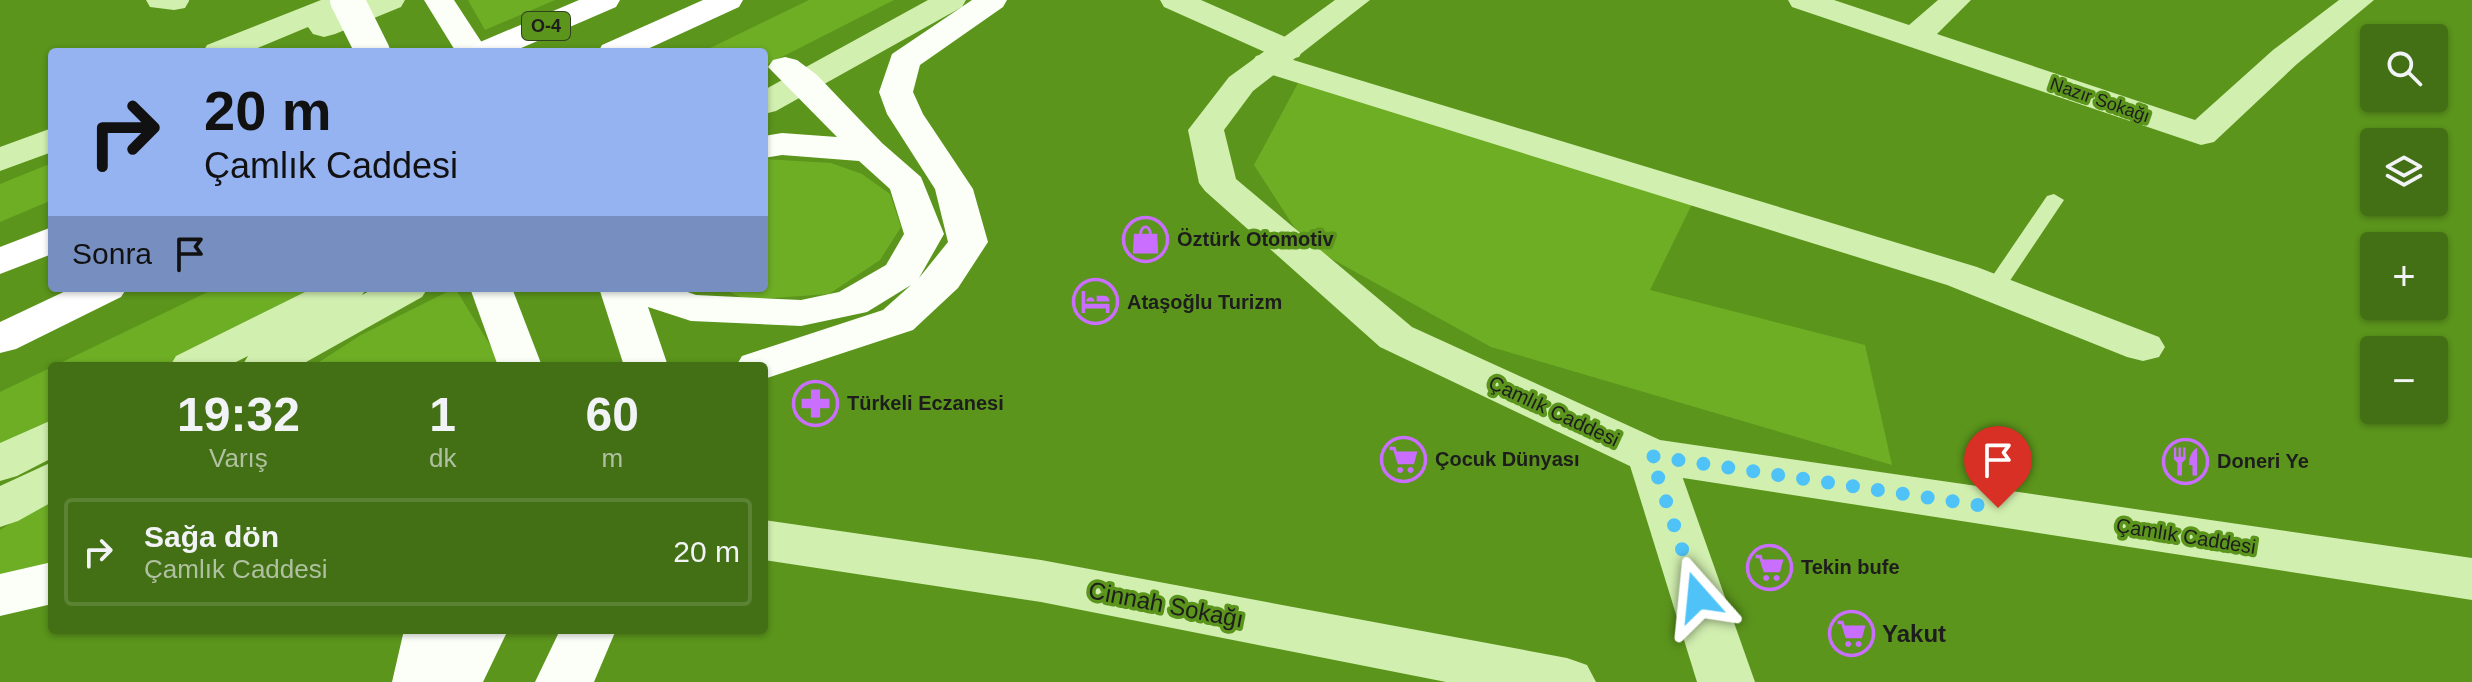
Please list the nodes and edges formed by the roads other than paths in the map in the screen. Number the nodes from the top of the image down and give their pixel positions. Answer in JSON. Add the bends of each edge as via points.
{"nodes":[{"id":1,"x":161,"y":0,"type":"edge"},
{"id":2,"x":347,"y":0,"type":"edge"},
{"id":3,"x":390,"y":0,"type":"edge"},
{"id":4,"x":439,"y":0,"type":"edge"},
{"id":5,"x":605,"y":0,"type":"edge"},
{"id":6,"x":728,"y":0,"type":"edge"},
{"id":7,"x":911,"y":0,"type":"edge"},
{"id":8,"x":951,"y":0,"type":"edge"},
{"id":9,"x":992,"y":0,"type":"edge"},
{"id":10,"x":1175,"y":0,"type":"edge"},
{"id":11,"x":1355,"y":0,"type":"edge"},
{"id":12,"x":1803,"y":0,"type":"edge"},
{"id":13,"x":1956,"y":0,"type":"edge"},
{"id":14,"x":2359,"y":0,"type":"edge"},
{"id":15,"x":174,"y":1,"type":"edge"},
{"id":16,"x":1914,"y":38,"type":"junction"},
{"id":17,"x":229,"y":48,"type":"edge"},
{"id":18,"x":273,"y":48,"type":"edge"},
{"id":19,"x":371,"y":48,"type":"edge"},
{"id":20,"x":469,"y":48,"type":"edge"},
{"id":21,"x":494,"y":48,"type":"edge"},
{"id":22,"x":623,"y":48,"type":"edge"},
{"id":23,"x":1278,"y":57,"type":"junction"},
{"id":24,"x":785,"y":75,"type":"edge"},
{"id":25,"x":768,"y":98,"type":"edge"},
{"id":26,"x":48,"y":121,"type":"edge"},
{"id":27,"x":0,"y":140,"type":"edge"},
{"id":28,"x":48,"y":141,"type":"edge"},
{"id":29,"x":768,"y":146,"type":"edge"},
{"id":30,"x":869,"y":151,"type":"junction"},
{"id":31,"x":0,"y":160,"type":"edge"},
{"id":32,"x":2054,"y":200,"type":"dead end"},
{"id":33,"x":48,"y":241,"type":"edge"},
{"id":34,"x":0,"y":262,"type":"edge"},
{"id":35,"x":1994,"y":289,"type":"junction"},
{"id":36,"x":98,"y":292,"type":"edge"},
{"id":37,"x":338,"y":292,"type":"edge"},
{"id":38,"x":400,"y":292,"type":"edge"},
{"id":39,"x":492,"y":292,"type":"edge"},
{"id":40,"x":621,"y":292,"type":"edge"},
{"id":41,"x":647,"y":292,"type":"edge"},
{"id":42,"x":0,"y":339,"type":"edge"},
{"id":43,"x":2143,"y":347,"type":"dead end"},
{"id":44,"x":200,"y":362,"type":"edge"},
{"id":45,"x":271,"y":362,"type":"edge"},
{"id":46,"x":519,"y":362,"type":"edge"},
{"id":47,"x":645,"y":362,"type":"edge"},
{"id":48,"x":768,"y":363,"type":"edge"},
{"id":49,"x":48,"y":439,"type":"edge"},
{"id":50,"x":1651,"y":456,"type":"junction"},
{"id":51,"x":0,"y":464,"type":"edge"},
{"id":52,"x":48,"y":482,"type":"edge"},
{"id":53,"x":0,"y":508,"type":"edge"},
{"id":54,"x":768,"y":541,"type":"edge"},
{"id":55,"x":2472,"y":579,"type":"edge"},
{"id":56,"x":48,"y":584,"type":"edge"},
{"id":57,"x":0,"y":595,"type":"edge"},
{"id":58,"x":431,"y":634,"type":"edge"},
{"id":59,"x":478,"y":634,"type":"edge"},
{"id":60,"x":587,"y":634,"type":"edge"},
{"id":61,"x":421,"y":682,"type":"edge"},
{"id":62,"x":454,"y":682,"type":"edge"},
{"id":63,"x":564,"y":682,"type":"edge"},
{"id":64,"x":1567,"y":682,"type":"edge"},
{"id":65,"x":1726,"y":682,"type":"edge"}],
"edges":[{"from":1,"to":15,"type":"street"},
{"from":2,"to":17,"type":"street"},
{"from":2,"to":19,"type":"main road","bridge":true},
{"from":3,"to":18,"type":"street"},
{"from":4,"to":20,"type":"main road"},
{"from":5,"to":21,"type":"highway","number":"O-4"},
{"from":6,"to":22,"type":"highway"},
{"from":7,"to":24,"type":"street"},
{"from":8,"to":24,"type":"street"},
{"from":9,"to":48,"type":"main road","via":[[904,61],[896,92],[954,189],[968,242],[943,279],[898,320]]},
{"from":10,"to":23,"type":"street"},
{"from":11,"to":23,"type":"street"},
{"from":12,"to":16,"type":"street","name":"Nazır Sokağı"},
{"from":13,"to":16,"type":"street"},
{"from":14,"to":16,"type":"street","name":"Nazır Sokağı","via":[[2285,57],[2201,134]]},
{"from":23,"to":35,"type":"street"},
{"from":23,"to":50,"type":"street","name":"Çamlık Caddesi","via":[[1241,84],[1206,130],[1218,183],[1396,337]]},
{"from":24,"to":25,"type":"street"},
{"from":24,"to":30,"type":"main road"},
{"from":26,"to":27,"type":"street"},
{"from":28,"to":31,"type":"street"},
{"from":29,"to":30,"type":"main road"},
{"from":30,"to":41,"type":"main road","via":[[908,185],[924,234],[902,273],[852,303],[801,313],[691,308]]},
{"from":32,"to":35,"type":"lane"},
{"from":33,"to":34,"type":"highway"},
{"from":35,"to":43,"type":"street"},
{"from":36,"to":42,"type":"highway"},
{"from":37,"to":44,"type":"street"},
{"from":38,"to":45,"type":"street"},
{"from":39,"to":46,"type":"main road"},
{"from":40,"to":47,"type":"main road"},
{"from":49,"to":51,"type":"street"},
{"from":50,"to":55,"type":"street","name":"Çamlık Caddesi"},
{"from":50,"to":65,"type":"street"},
{"from":52,"to":53,"type":"street"},
{"from":54,"to":64,"type":"street","name":"Cinnah Sokağı","via":[[1041,581]]},
{"from":56,"to":57,"type":"main road"},
{"from":58,"to":61,"type":"main road"},
{"from":59,"to":62,"type":"main road"},
{"from":60,"to":63,"type":"main road"}]}
